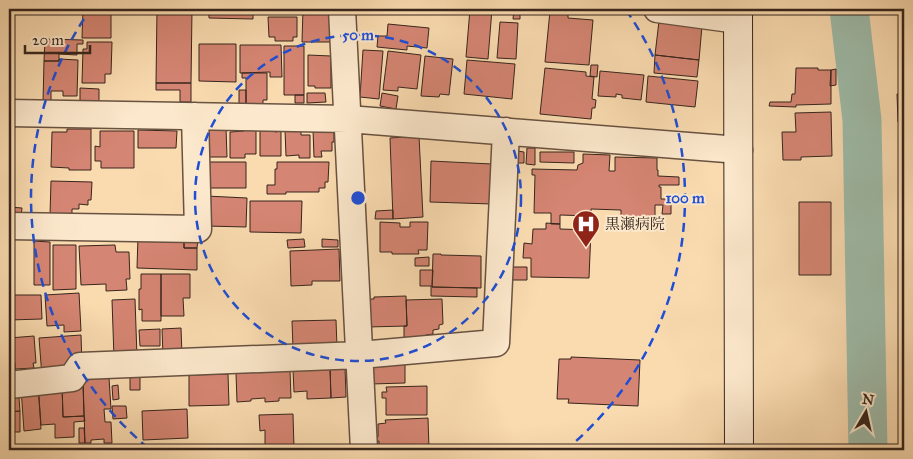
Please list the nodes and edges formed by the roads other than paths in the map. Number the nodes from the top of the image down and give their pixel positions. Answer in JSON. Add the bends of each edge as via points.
{"nodes":[{"id":1,"x":342,"y":9,"type":"edge"},
{"id":2,"x":657,"y":9,"type":"edge"},
{"id":3,"x":738,"y":15,"type":"edge"},
{"id":4,"x":9,"y":113,"type":"edge"},
{"id":5,"x":195,"y":116,"type":"junction"},
{"id":6,"x":348,"y":119,"type":"junction"},
{"id":7,"x":506,"y":131,"type":"junction"},
{"id":8,"x":739,"y":150,"type":"junction"},
{"id":9,"x":9,"y":226,"type":"edge"},
{"id":10,"x":360,"y":355,"type":"junction"},
{"id":11,"x":9,"y":385,"type":"edge"},
{"id":12,"x":364,"y":450,"type":"edge"},
{"id":13,"x":739,"y":450,"type":"edge"}],
"edges":[{"from":1,"to":6,"type":"street"},
{"from":2,"to":3,"type":"street"},
{"from":3,"to":8,"type":"street"},
{"from":4,"to":5,"type":"street"},
{"from":5,"to":6,"type":"street"},
{"from":5,"to":9,"type":"street","via":[[198,229]]},
{"from":6,"to":7,"type":"street"},
{"from":6,"to":10,"type":"street"},
{"from":7,"to":8,"type":"street"},
{"from":7,"to":10,"type":"street","via":[[496,343]]},
{"from":8,"to":13,"type":"street"},
{"from":10,"to":11,"type":"street","via":[[80,366],[72,378]]},
{"from":10,"to":12,"type":"street"}]}
